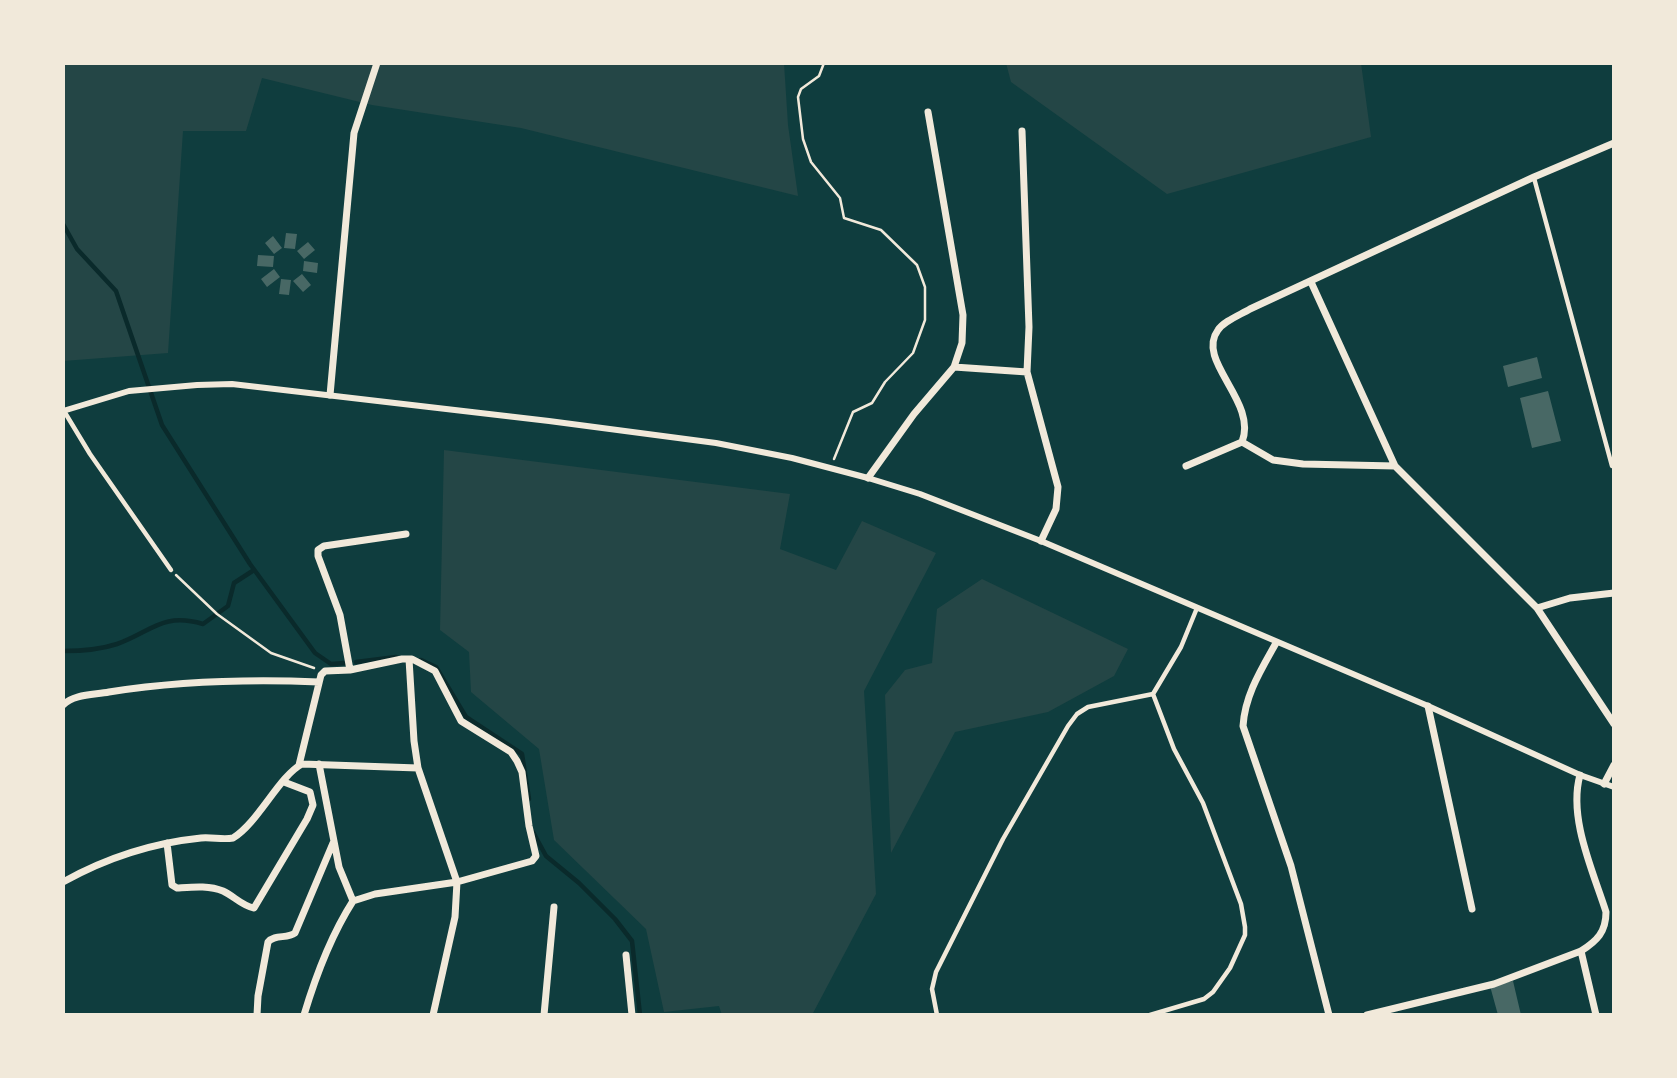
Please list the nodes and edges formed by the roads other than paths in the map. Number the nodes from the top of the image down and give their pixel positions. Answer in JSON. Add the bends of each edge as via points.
{"nodes":[{"id":1,"x":377,"y":63,"type":"edge"},
{"id":2,"x":928,"y":112,"type":"dead end"},
{"id":3,"x":1022,"y":131,"type":"dead end"},
{"id":4,"x":1614,"y":143,"type":"edge"},
{"id":5,"x":1534,"y":177,"type":"junction"},
{"id":6,"x":1311,"y":282,"type":"junction"},
{"id":7,"x":954,"y":367,"type":"junction"},
{"id":8,"x":1027,"y":372,"type":"junction"},
{"id":9,"x":330,"y":395,"type":"junction"},
{"id":10,"x":64,"y":411,"type":"edge"},
{"id":11,"x":1242,"y":442,"type":"junction"},
{"id":12,"x":1186,"y":466,"type":"dead end"},
{"id":13,"x":1395,"y":466,"type":"junction"},
{"id":14,"x":1612,"y":466,"type":"dead end"},
{"id":15,"x":868,"y":478,"type":"junction"},
{"id":16,"x":406,"y":534,"type":"dead end"},
{"id":17,"x":1041,"y":541,"type":"junction"},
{"id":18,"x":171,"y":570,"type":"road end"},
{"id":19,"x":1614,"y":593,"type":"edge"},
{"id":20,"x":1197,"y":608,"type":"junction"},
{"id":21,"x":1537,"y":608,"type":"junction"},
{"id":22,"x":1276,"y":643,"type":"junction"},
{"id":23,"x":409,"y":659,"type":"junction"},
{"id":24,"x":350,"y":670,"type":"junction"},
{"id":25,"x":319,"y":681,"type":"junction"},
{"id":26,"x":1153,"y":695,"type":"junction"},
{"id":27,"x":63,"y":705,"type":"edge"},
{"id":28,"x":1428,"y":706,"type":"junction"},
{"id":29,"x":1614,"y":724,"type":"edge"},
{"id":30,"x":319,"y":764,"type":"junction"},
{"id":31,"x":299,"y":765,"type":"junction"},
{"id":32,"x":1614,"y":765,"type":"edge"},
{"id":33,"x":418,"y":768,"type":"junction"},
{"id":34,"x":1580,"y":775,"type":"junction"},
{"id":35,"x":284,"y":782,"type":"junction"},
{"id":36,"x":1604,"y":784,"type":"junction"},
{"id":37,"x":1614,"y":787,"type":"edge"},
{"id":38,"x":167,"y":843,"type":"junction"},
{"id":39,"x":333,"y":843,"type":"junction"},
{"id":40,"x":63,"y":882,"type":"edge"},
{"id":41,"x":457,"y":882,"type":"junction"},
{"id":42,"x":353,"y":901,"type":"junction"},
{"id":43,"x":554,"y":907,"type":"dead end"},
{"id":44,"x":1472,"y":909,"type":"dead end"},
{"id":45,"x":1581,"y":951,"type":"junction"},
{"id":46,"x":626,"y":955,"type":"dead end"},
{"id":47,"x":257,"y":1015,"type":"edge"},
{"id":48,"x":304,"y":1015,"type":"edge"},
{"id":49,"x":433,"y":1015,"type":"edge"},
{"id":50,"x":544,"y":1015,"type":"edge"},
{"id":51,"x":632,"y":1015,"type":"edge"},
{"id":52,"x":937,"y":1015,"type":"edge"},
{"id":53,"x":1150,"y":1015,"type":"edge"},
{"id":54,"x":1329,"y":1015,"type":"edge"},
{"id":55,"x":1367,"y":1015,"type":"edge"},
{"id":56,"x":1596,"y":1015,"type":"edge"}],
"edges":[{"from":1,"to":9,"type":"street","via":[[354,133]]},
{"from":2,"to":7,"type":"street","via":[[963,315],[962,343]]},
{"from":3,"to":8,"type":"street","via":[[1030,327]]},
{"from":4,"to":5,"type":"street"},
{"from":5,"to":6,"type":"street"},
{"from":5,"to":14,"type":"lane"},
{"from":6,"to":11,"type":"street","via":[[1250,309],[1219,328],[1212,342],[1212,355],[1243,416]]},
{"from":6,"to":13,"type":"street"},
{"from":7,"to":8,"type":"street"},
{"from":7,"to":15,"type":"street"},
{"from":8,"to":17,"type":"street","via":[[1058,487],[1056,509]]},
{"from":9,"to":10,"type":"street","via":[[232,384],[197,385],[129,391]]},
{"from":9,"to":15,"type":"street","via":[[716,443]]},
{"from":10,"to":18,"type":"lane"},
{"from":11,"to":12,"type":"street"},
{"from":11,"to":13,"type":"street","via":[[1273,460]]},
{"from":13,"to":21,"type":"street"},
{"from":15,"to":17,"type":"street"},
{"from":16,"to":24,"type":"street","via":[[318,550],[340,615]]},
{"from":17,"to":20,"type":"street"},
{"from":19,"to":21,"type":"street","via":[[1570,598]]},
{"from":20,"to":22,"type":"street"},
{"from":20,"to":26,"type":"lane"},
{"from":21,"to":29,"type":"street"},
{"from":22,"to":28,"type":"street"},
{"from":22,"to":54,"type":"street","via":[[1244,707],[1243,726],[1291,866]]},
{"from":23,"to":24,"type":"street"},
{"from":23,"to":33,"type":"street"},
{"from":23,"to":41,"type":"street","via":[[435,671],[461,720],[511,752],[522,772],[536,856]]},
{"from":24,"to":25,"type":"street","via":[[323,672]]},
{"from":25,"to":27,"type":"street","via":[[206,680],[74,698]]},
{"from":25,"to":31,"type":"street"},
{"from":26,"to":52,"type":"lane","via":[[1088,707],[1068,726],[1003,839],[936,972],[932,989]]},
{"from":26,"to":53,"type":"lane","via":[[1174,749],[1203,803],[1241,904],[1245,935],[1213,992]]},
{"from":28,"to":34,"type":"street"},
{"from":28,"to":44,"type":"street"},
{"from":30,"to":31,"type":"street"},
{"from":30,"to":33,"type":"street"},
{"from":30,"to":39,"type":"street"},
{"from":31,"to":35,"type":"street"},
{"from":32,"to":36,"type":"street"},
{"from":33,"to":41,"type":"street"},
{"from":34,"to":36,"type":"street"},
{"from":34,"to":45,"type":"street","via":[[1576,793],[1579,824],[1606,912],[1602,933]]},
{"from":35,"to":38,"type":"street","via":[[233,838]]},
{"from":35,"to":38,"type":"street","via":[[310,792],[313,805],[254,908],[212,887],[172,885]]},
{"from":36,"to":37,"type":"street"},
{"from":38,"to":40,"type":"street","via":[[113,858]]},
{"from":39,"to":42,"type":"street"},
{"from":39,"to":47,"type":"street","via":[[295,933],[268,942]]},
{"from":41,"to":42,"type":"street"},
{"from":41,"to":49,"type":"street","via":[[455,917]]},
{"from":42,"to":48,"type":"street","via":[[331,940]]},
{"from":43,"to":50,"type":"street"},
{"from":45,"to":55,"type":"street","via":[[1494,984]]},
{"from":45,"to":56,"type":"street"},
{"from":46,"to":51,"type":"street"}]}
